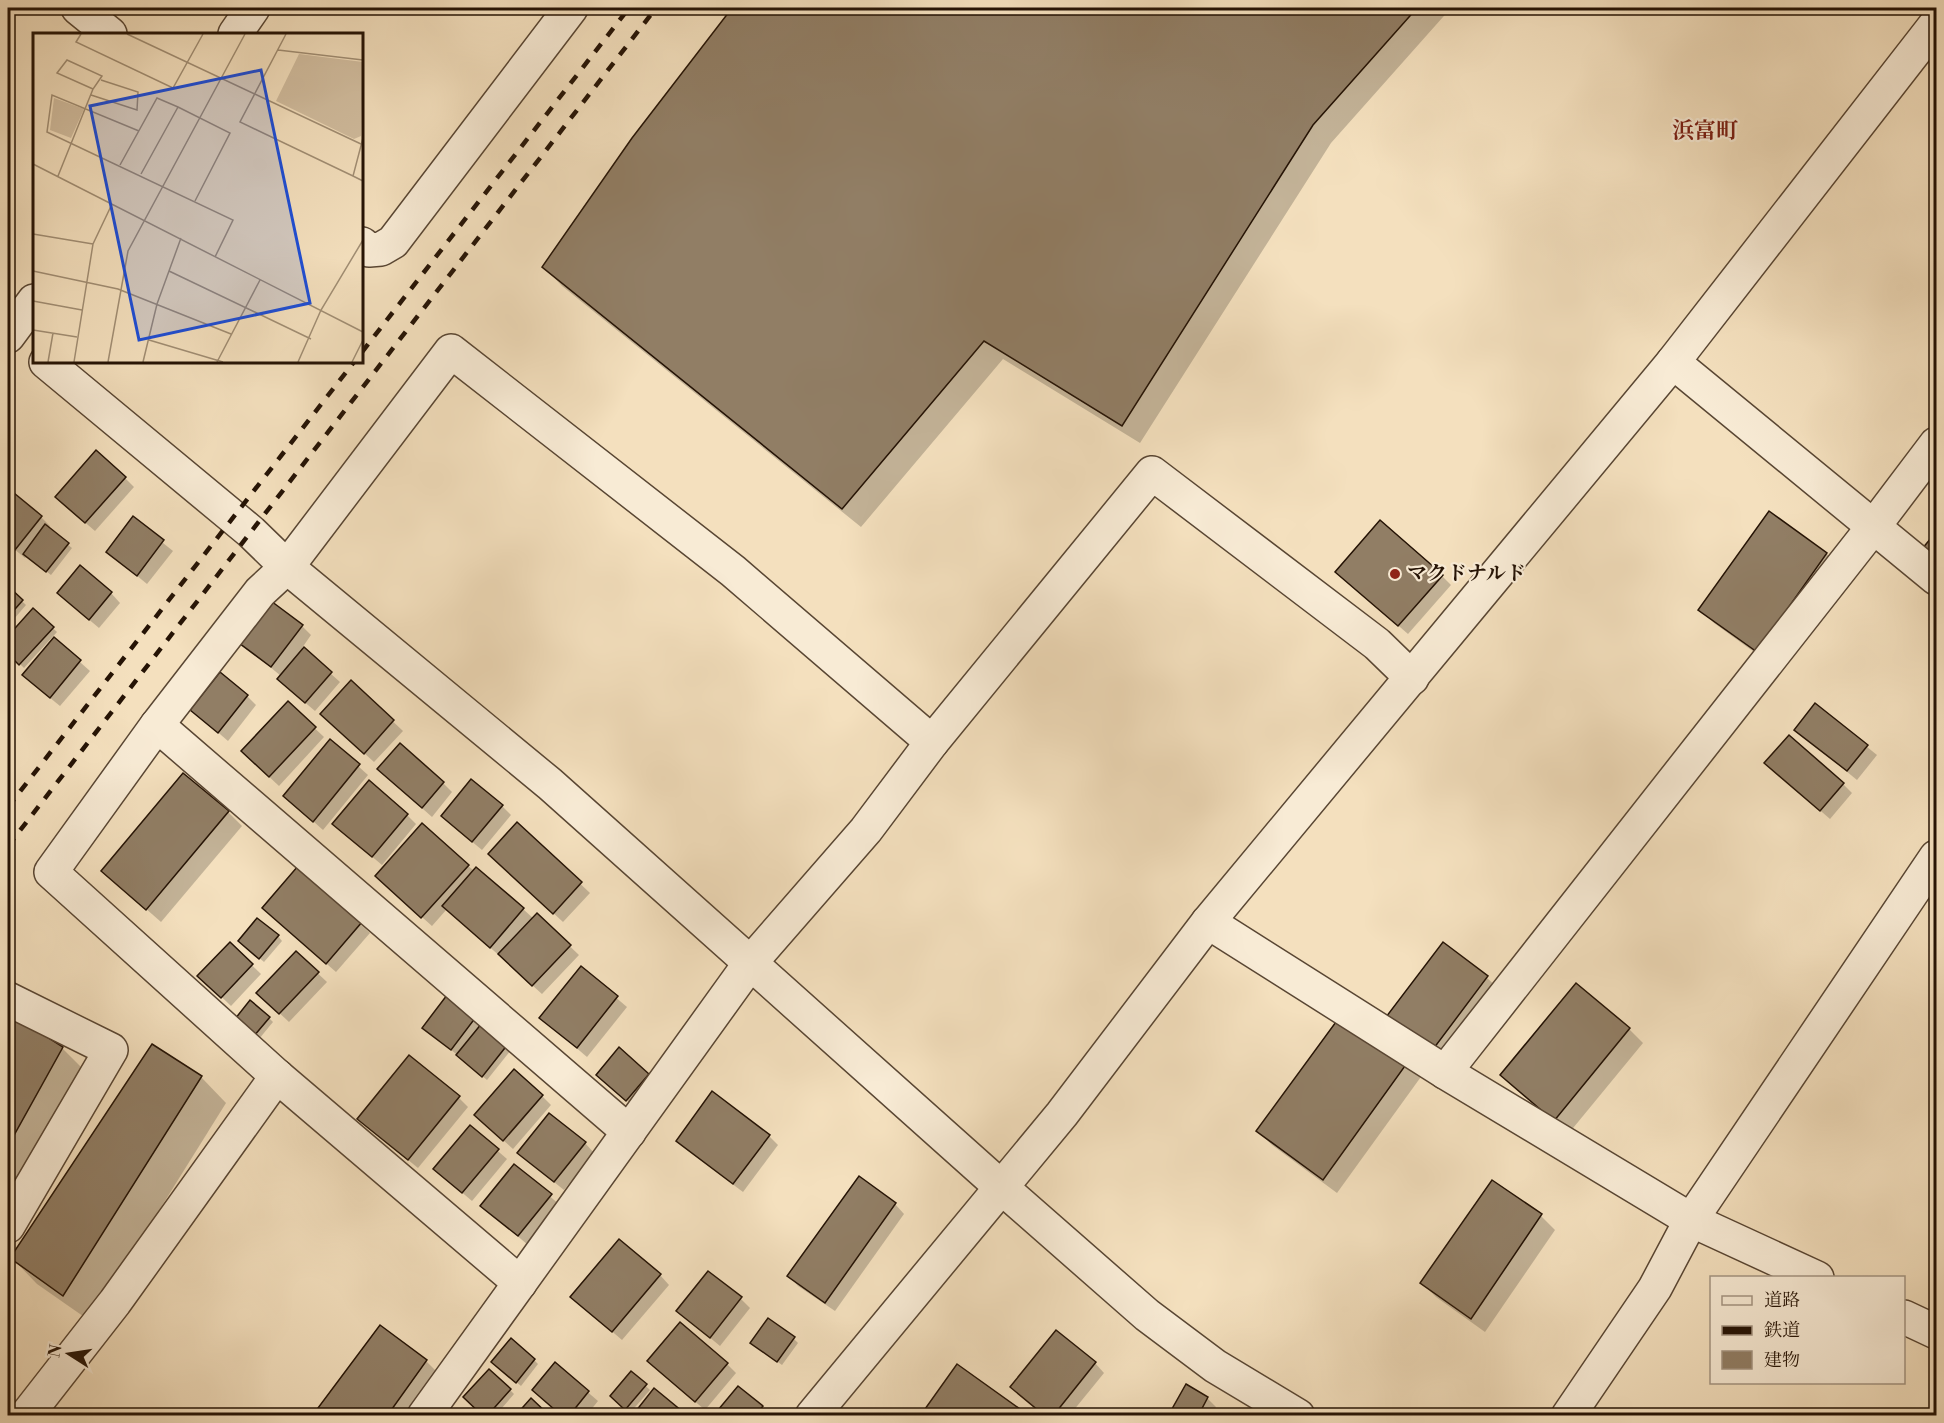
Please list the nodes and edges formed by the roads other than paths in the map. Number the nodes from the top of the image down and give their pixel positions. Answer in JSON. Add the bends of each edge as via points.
{"nodes":[{"id":1,"x":78,"y":8,"type":"edge"},
{"id":2,"x":253,"y":8,"type":"edge"},
{"id":3,"x":571,"y":8,"type":"edge"},
{"id":4,"x":1936,"y":24,"type":"edge"},
{"id":5,"x":109,"y":33,"type":"edge"},
{"id":6,"x":236,"y":33,"type":"edge"},
{"id":7,"x":363,"y":245,"type":"edge"},
{"id":8,"x":33,"y":303,"type":"edge"},
{"id":9,"x":15,"y":337,"type":"edge"},
{"id":10,"x":47,"y":363,"type":"edge"},
{"id":11,"x":1673,"y":363,"type":"junction"},
{"id":12,"x":1936,"y":444,"type":"edge"},
{"id":13,"x":1874,"y":526,"type":"junction"},
{"id":14,"x":287,"y":567,"type":"junction"},
{"id":15,"x":1936,"y":579,"type":"edge"},
{"id":16,"x":1412,"y":678,"type":"junction"},
{"id":17,"x":157,"y":725,"type":"junction"},
{"id":18,"x":932,"y":742,"type":"junction"},
{"id":19,"x":1936,"y":857,"type":"edge"},
{"id":20,"x":1208,"y":922,"type":"junction"},
{"id":21,"x":751,"y":962,"type":"junction"},
{"id":22,"x":8,"y":999,"type":"edge"},
{"id":23,"x":1445,"y":1072,"type":"junction"},
{"id":24,"x":278,"y":1076,"type":"junction"},
{"id":25,"x":628,"y":1132,"type":"junction"},
{"id":26,"x":1001,"y":1187,"type":"junction"},
{"id":27,"x":1691,"y":1220,"type":"junction"},
{"id":28,"x":8,"y":1226,"type":"edge"},
{"id":29,"x":1813,"y":1276,"type":"edge"},
{"id":30,"x":520,"y":1283,"type":"junction"},
{"id":31,"x":1905,"y":1317,"type":"edge"},
{"id":32,"x":1936,"y":1332,"type":"edge"},
{"id":33,"x":820,"y":1413,"type":"edge"},
{"id":34,"x":26,"y":1416,"type":"edge"},
{"id":35,"x":424,"y":1416,"type":"edge"},
{"id":36,"x":1298,"y":1416,"type":"edge"},
{"id":37,"x":1568,"y":1416,"type":"edge"}],
"edges":[{"from":1,"to":5,"type":"street"},
{"from":2,"to":6,"type":"street"},
{"from":3,"to":7,"type":"street","via":[[393,242],[381,249],[369,250]]},
{"from":4,"to":11,"type":"street"},
{"from":8,"to":9,"type":"street"},
{"from":10,"to":14,"type":"street","via":[[251,532]]},
{"from":11,"to":13,"type":"street"},
{"from":11,"to":16,"type":"street"},
{"from":12,"to":13,"type":"street"},
{"from":13,"to":15,"type":"street"},
{"from":13,"to":23,"type":"street"},
{"from":14,"to":17,"type":"street","via":[[260,592]]},
{"from":14,"to":18,"type":"street","via":[[451,351],[733,571]]},
{"from":14,"to":21,"type":"street","via":[[550,783]]},
{"from":16,"to":18,"type":"street","via":[[1377,644],[1152,473]]},
{"from":16,"to":20,"type":"street"},
{"from":17,"to":24,"type":"street","via":[[51,872]]},
{"from":17,"to":25,"type":"street"},
{"from":18,"to":21,"type":"street","via":[[866,830]]},
{"from":19,"to":27,"type":"street"},
{"from":20,"to":23,"type":"street"},
{"from":20,"to":26,"type":"street","via":[[1062,1114]]},
{"from":21,"to":25,"type":"street"},
{"from":21,"to":26,"type":"street"},
{"from":22,"to":28,"type":"street","via":[[111,1050]]},
{"from":23,"to":27,"type":"street"},
{"from":24,"to":30,"type":"street"},
{"from":24,"to":34,"type":"street","via":[[115,1302]]},
{"from":25,"to":30,"type":"street"},
{"from":26,"to":33,"type":"street"},
{"from":26,"to":36,"type":"street","via":[[1147,1315],[1215,1366]]},
{"from":27,"to":29,"type":"street"},
{"from":27,"to":37,"type":"street","via":[[1655,1288]]},
{"from":30,"to":35,"type":"street"},
{"from":31,"to":32,"type":"street"}]}
